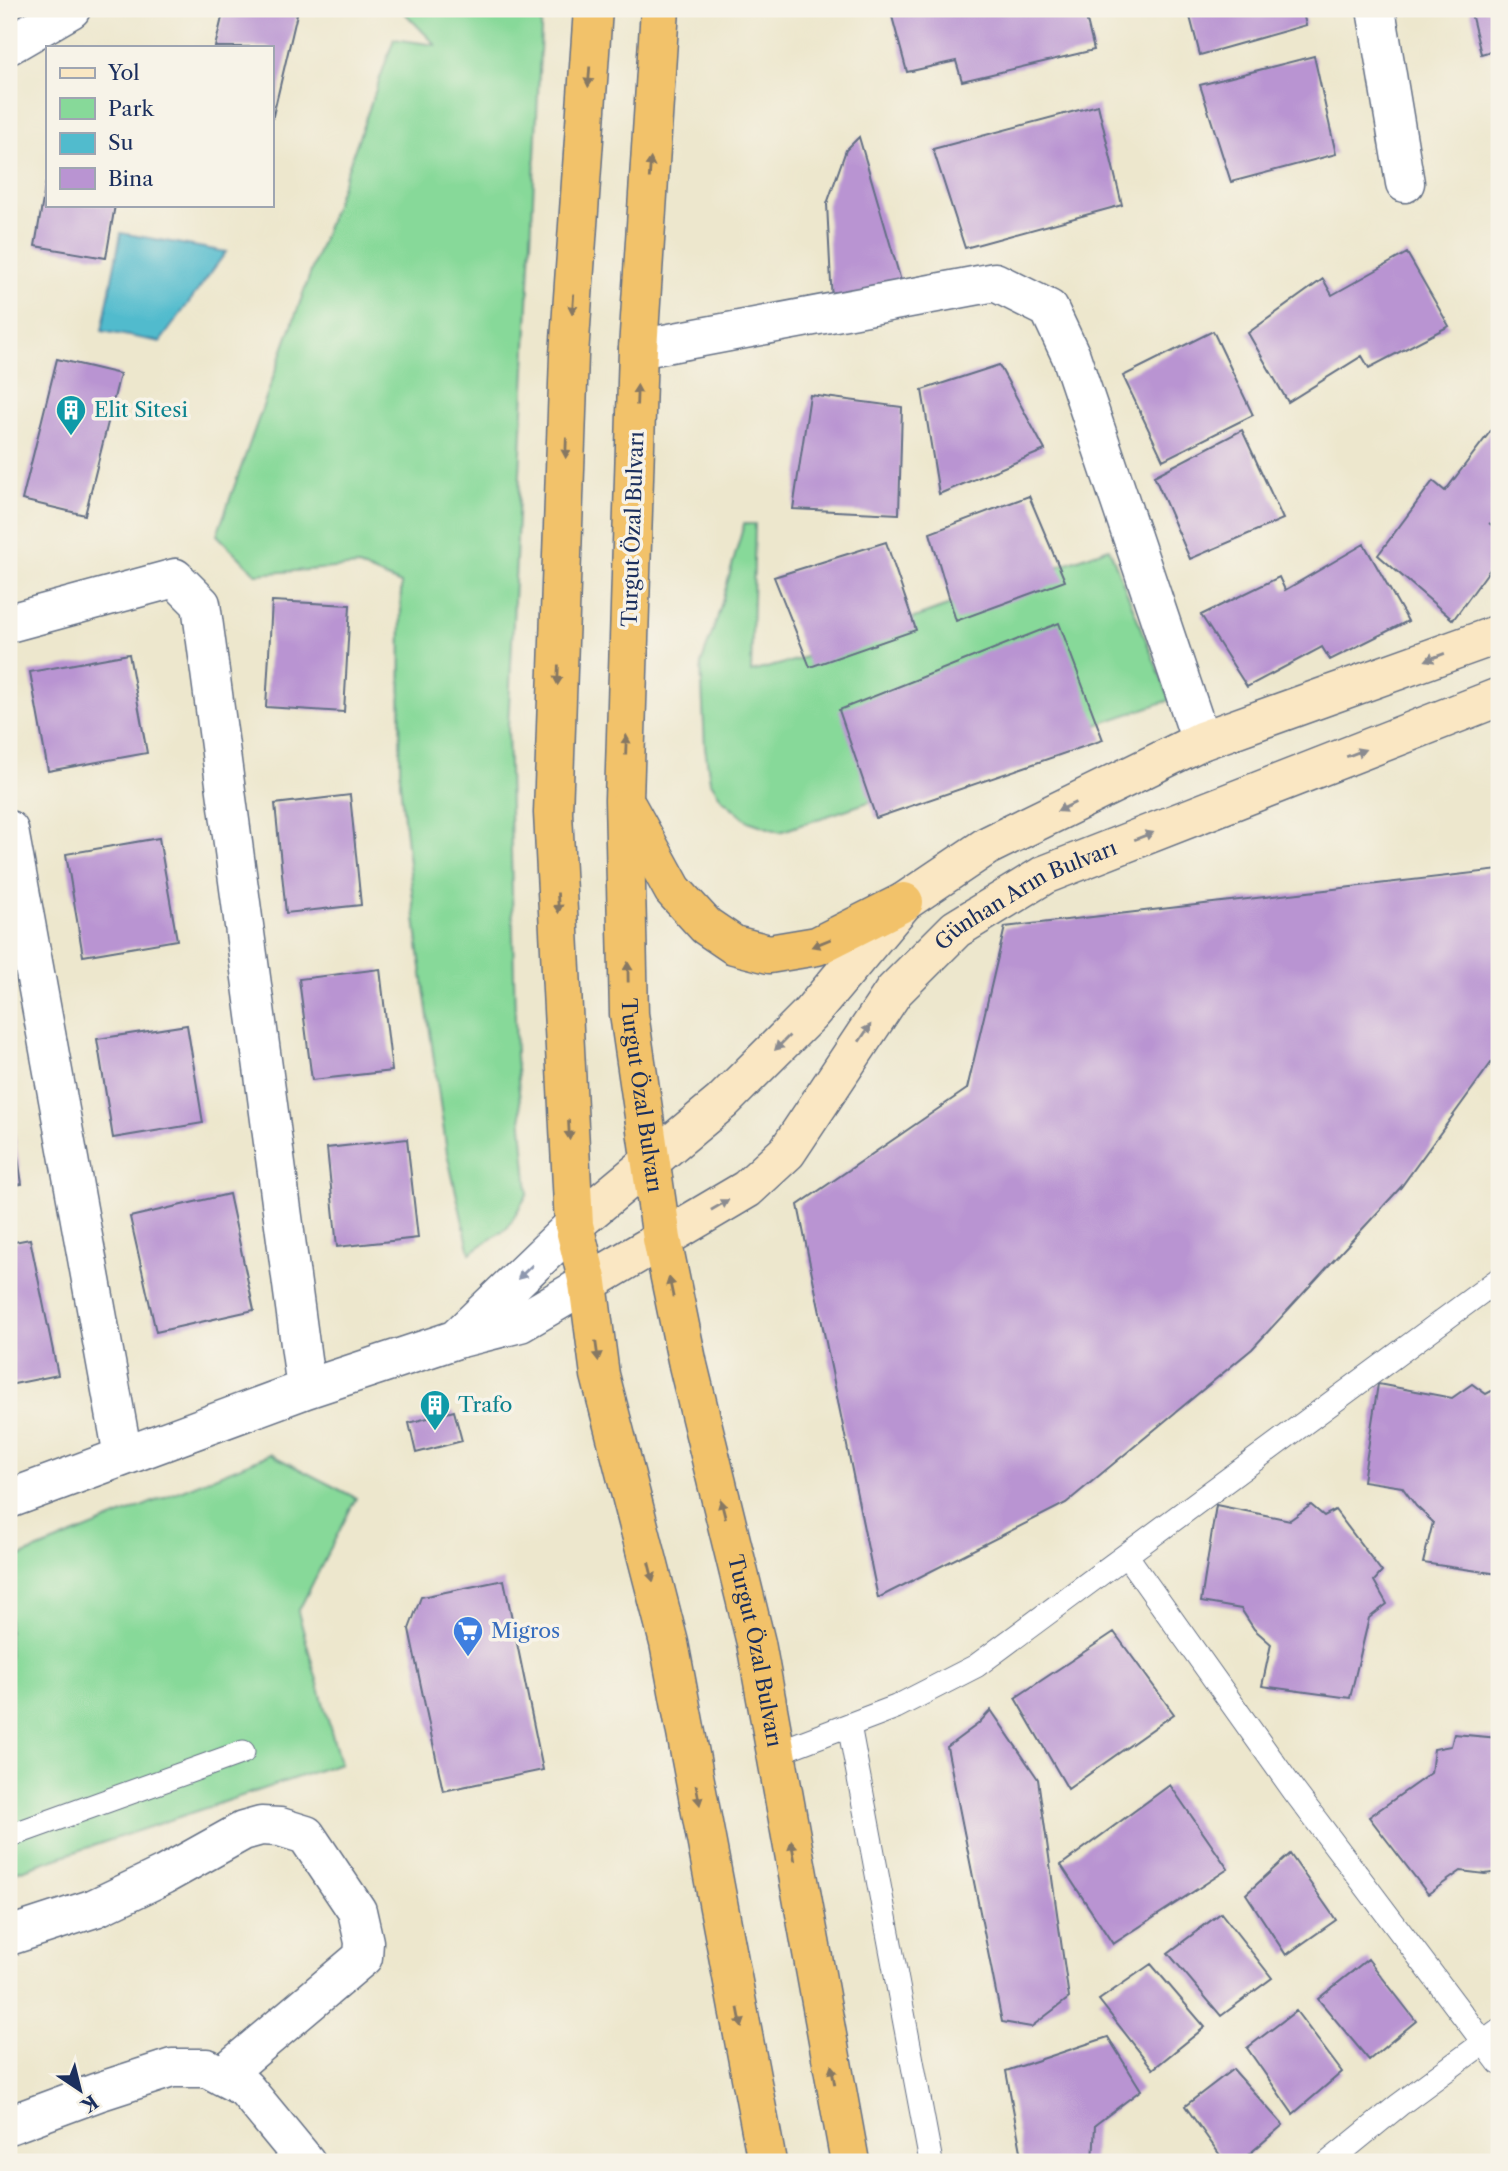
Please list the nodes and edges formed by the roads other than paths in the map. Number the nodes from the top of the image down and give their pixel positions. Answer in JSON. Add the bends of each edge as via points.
{"nodes":[{"id":1,"x":71,"y":9,"type":"edge"},
{"id":2,"x":593,"y":9,"type":"edge"},
{"id":3,"x":660,"y":9,"type":"edge"},
{"id":4,"x":1376,"y":9,"type":"edge"},
{"id":5,"x":14,"y":31,"type":"edge"},
{"id":6,"x":1405,"y":183,"type":"dead end"},
{"id":7,"x":638,"y":349,"type":"junction"},
{"id":8,"x":9,"y":622,"type":"edge"},
{"id":9,"x":1499,"y":634,"type":"edge"},
{"id":10,"x":1499,"y":697,"type":"edge"},
{"id":11,"x":1201,"y":741,"type":"junction"},
{"id":12,"x":624,"y":800,"type":"junction"},
{"id":13,"x":9,"y":830,"type":"edge"},
{"id":14,"x":904,"y":902,"type":"junction"},
{"id":15,"x":649,"y":1162,"type":"junction"},
{"id":16,"x":573,"y":1224,"type":"junction"},
{"id":17,"x":662,"y":1239,"type":"junction"},
{"id":18,"x":1499,"y":1279,"type":"edge"},
{"id":19,"x":587,"y":1283,"type":"junction"},
{"id":20,"x":457,"y":1339,"type":"junction"},
{"id":21,"x":306,"y":1389,"type":"junction"},
{"id":22,"x":123,"y":1456,"type":"junction"},
{"id":23,"x":9,"y":1499,"type":"edge"},
{"id":24,"x":1126,"y":1555,"type":"junction"},
{"id":25,"x":849,"y":1725,"type":"junction"},
{"id":26,"x":243,"y":1752,"type":"dead end"},
{"id":27,"x":775,"y":1753,"type":"junction"},
{"id":28,"x":9,"y":1836,"type":"edge"},
{"id":29,"x":9,"y":1936,"type":"edge"},
{"id":30,"x":1492,"y":2036,"type":"edge"},
{"id":31,"x":1499,"y":2063,"type":"edge"},
{"id":32,"x":222,"y":2076,"type":"junction"},
{"id":33,"x":9,"y":2125,"type":"edge"},
{"id":34,"x":306,"y":2162,"type":"edge"},
{"id":35,"x":767,"y":2162,"type":"edge"},
{"id":36,"x":850,"y":2162,"type":"edge"},
{"id":37,"x":931,"y":2162,"type":"edge"},
{"id":38,"x":1329,"y":2162,"type":"edge"}],
"edges":[{"from":1,"to":5,"type":"street"},
{"from":2,"to":16,"type":"highway","one_way":true,"via":[[569,355],[553,813]]},
{"from":7,"to":3,"type":"highway","name":"Turgut Özal Bulvarı","one_way":true},
{"from":4,"to":6,"type":"street"},
{"from":7,"to":11,"type":"street","via":[[995,282],[1049,309],[1071,356]]},
{"from":12,"to":7,"type":"highway","name":"Turgut Özal Bulvarı","one_way":true},
{"from":8,"to":21,"type":"street","via":[[175,578],[201,604]]},
{"from":9,"to":11,"type":"main road","one_way":true},
{"from":17,"to":10,"type":"main road","name":"Günhan Arın Bulvarı","one_way":true,"via":[[747,1189],[787,1152],[894,991],[956,929],[1044,875]]},
{"from":11,"to":14,"type":"main road","one_way":true,"via":[[987,846]]},
{"from":14,"to":12,"type":"highway","one_way":true,"via":[[817,946],[769,954],[734,946],[706,926],[673,890]]},
{"from":15,"to":12,"type":"highway","name":"Turgut Özal Bulvarı","one_way":true,"via":[[629,1014]]},
{"from":13,"to":22,"type":"street"},
{"from":14,"to":15,"type":"main road","one_way":true,"via":[[810,1014],[722,1102]]},
{"from":15,"to":16,"type":"main road"},
{"from":15,"to":17,"type":"highway","name":"Turgut Özal Bulvarı"},
{"from":16,"to":19,"type":"highway"},
{"from":16,"to":20,"type":"street","one_way":true},
{"from":17,"to":19,"type":"main road","name":"Günhan Arın Bulvarı"},
{"from":27,"to":17,"type":"highway","name":"Turgut Özal Bulvarı","one_way":true,"via":[[756,1643]]},
{"from":18,"to":24,"type":"lane"},
{"from":19,"to":20,"type":"street","via":[[520,1323]]},
{"from":19,"to":35,"type":"highway","one_way":true,"via":[[600,1375],[669,1643]]},
{"from":20,"to":21,"type":"street"},
{"from":21,"to":22,"type":"street"},
{"from":22,"to":23,"type":"street"},
{"from":24,"to":25,"type":"lane","via":[[976,1665],[896,1707]]},
{"from":24,"to":30,"type":"lane","via":[[1294,1791]]},
{"from":25,"to":27,"type":"lane"},
{"from":25,"to":37,"type":"lane"},
{"from":26,"to":28,"type":"lane"},
{"from":36,"to":27,"type":"highway","name":"Turgut Özal Bulvarı","one_way":true},
{"from":29,"to":32,"type":"street","via":[[95,1908],[243,1831],[280,1827],[306,1835],[357,1911],[363,1957]]},
{"from":30,"to":31,"type":"lane"},
{"from":30,"to":38,"type":"lane"},
{"from":32,"to":33,"type":"street","via":[[207,2068],[172,2068]]},
{"from":32,"to":34,"type":"street","via":[[245,2088]]}]}
